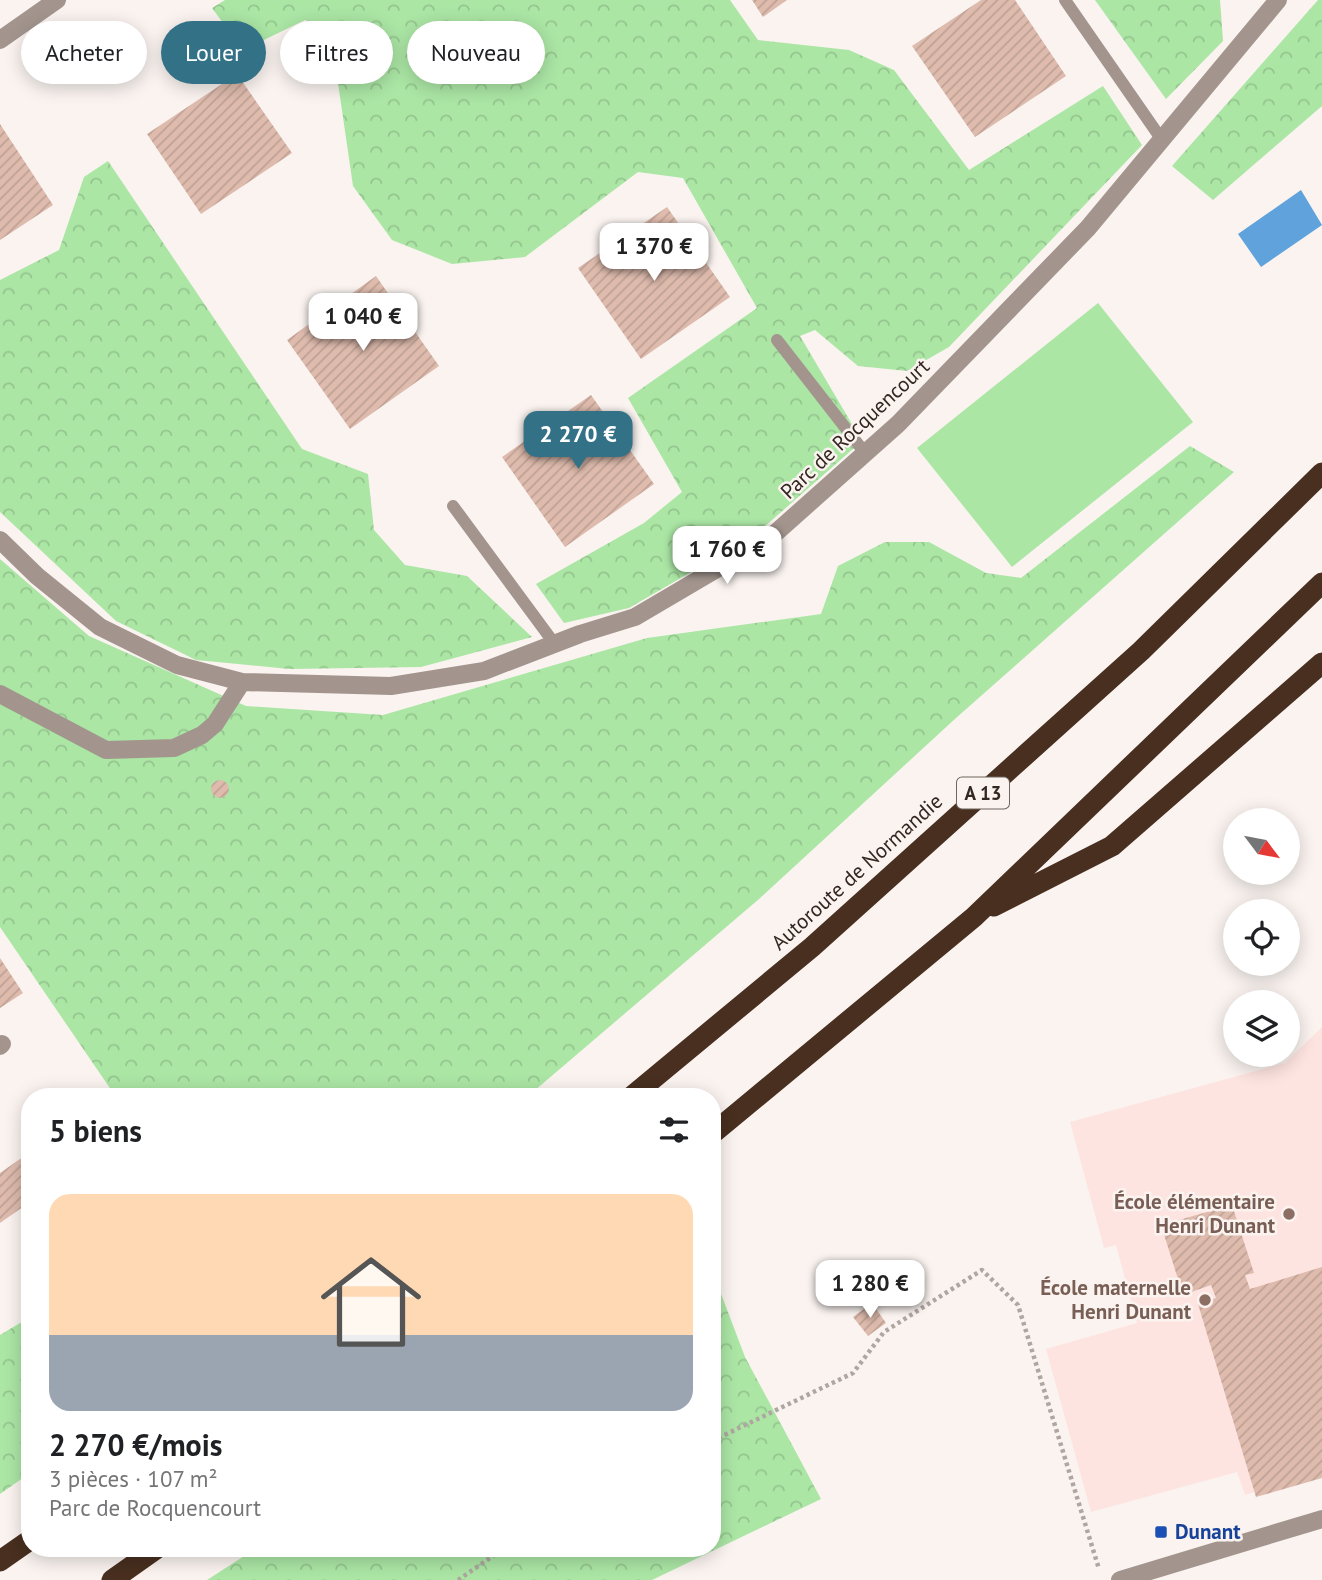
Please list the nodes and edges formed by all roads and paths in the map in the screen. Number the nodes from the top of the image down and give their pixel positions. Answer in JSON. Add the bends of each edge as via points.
{"nodes":[{"id":1,"x":57,"y":0,"type":"edge"},
{"id":2,"x":1065,"y":0,"type":"edge"},
{"id":3,"x":1278,"y":0,"type":"edge"},
{"id":4,"x":0,"y":40,"type":"edge"},
{"id":5,"x":1162,"y":140,"type":"junction"},
{"id":6,"x":777,"y":340,"type":"dead end"},
{"id":7,"x":865,"y":453,"type":"junction"},
{"id":8,"x":1322,"y":473,"type":"edge"},
{"id":9,"x":453,"y":506,"type":"dead end"},
{"id":10,"x":0,"y":540,"type":"edge"},
{"id":11,"x":1322,"y":583,"type":"edge"},
{"id":12,"x":554,"y":643,"type":"junction"},
{"id":13,"x":1322,"y":663,"type":"edge"},
{"id":14,"x":242,"y":682,"type":"junction"},
{"id":15,"x":0,"y":694,"type":"edge"},
{"id":16,"x":974,"y":917,"type":"junction"},
{"id":17,"x":642,"y":1088,"type":"edge"},
{"id":18,"x":721,"y":1127,"type":"edge"},
{"id":19,"x":721,"y":1437,"type":"edge"},
{"id":20,"x":1322,"y":1520,"type":"edge"},
{"id":21,"x":21,"y":1546,"type":"edge"},
{"id":22,"x":145,"y":1557,"type":"edge"},
{"id":23,"x":491,"y":1557,"type":"edge"},
{"id":24,"x":0,"y":1561,"type":"edge"},
{"id":25,"x":112,"y":1580,"type":"edge"},
{"id":26,"x":457,"y":1580,"type":"edge"},
{"id":27,"x":1102,"y":1580,"type":"edge"},
{"id":28,"x":1120,"y":1580,"type":"edge"}],
"edges":[{"from":1,"to":4,"type":"street"},
{"from":2,"to":5,"type":"lane"},
{"from":3,"to":5,"type":"street","name":"Parc de Rocquencourt"},
{"from":5,"to":7,"type":"street","name":"Parc de Rocquencourt","via":[[1088,228]]},
{"from":6,"to":7,"type":"lane"},
{"from":7,"to":12,"type":"street","name":"Parc de Rocquencourt","via":[[771,537],[635,617]]},
{"from":8,"to":17,"type":"highway","name":"Autoroute de Normandie","number":"A 13","via":[[1110,679],[812,947]]},
{"from":9,"to":12,"type":"lane"},
{"from":10,"to":14,"type":"street","name":"Parc de Rocquencourt","via":[[100,627],[177,664]]},
{"from":11,"to":16,"type":"highway"},
{"from":12,"to":14,"type":"street","name":"Parc de Rocquencourt","via":[[485,671],[391,687]]},
{"from":13,"to":16,"type":"highway","via":[[1112,846]]},
{"from":14,"to":15,"type":"street","via":[[215,724],[174,748],[106,750]]},
{"from":16,"to":18,"type":"highway"},
{"from":19,"to":27,"type":"path","via":[[853,1373],[884,1332],[982,1270],[1018,1306]]},
{"from":20,"to":28,"type":"street"},
{"from":21,"to":24,"type":"highway"},
{"from":22,"to":25,"type":"highway"},
{"from":23,"to":26,"type":"path"}]}
